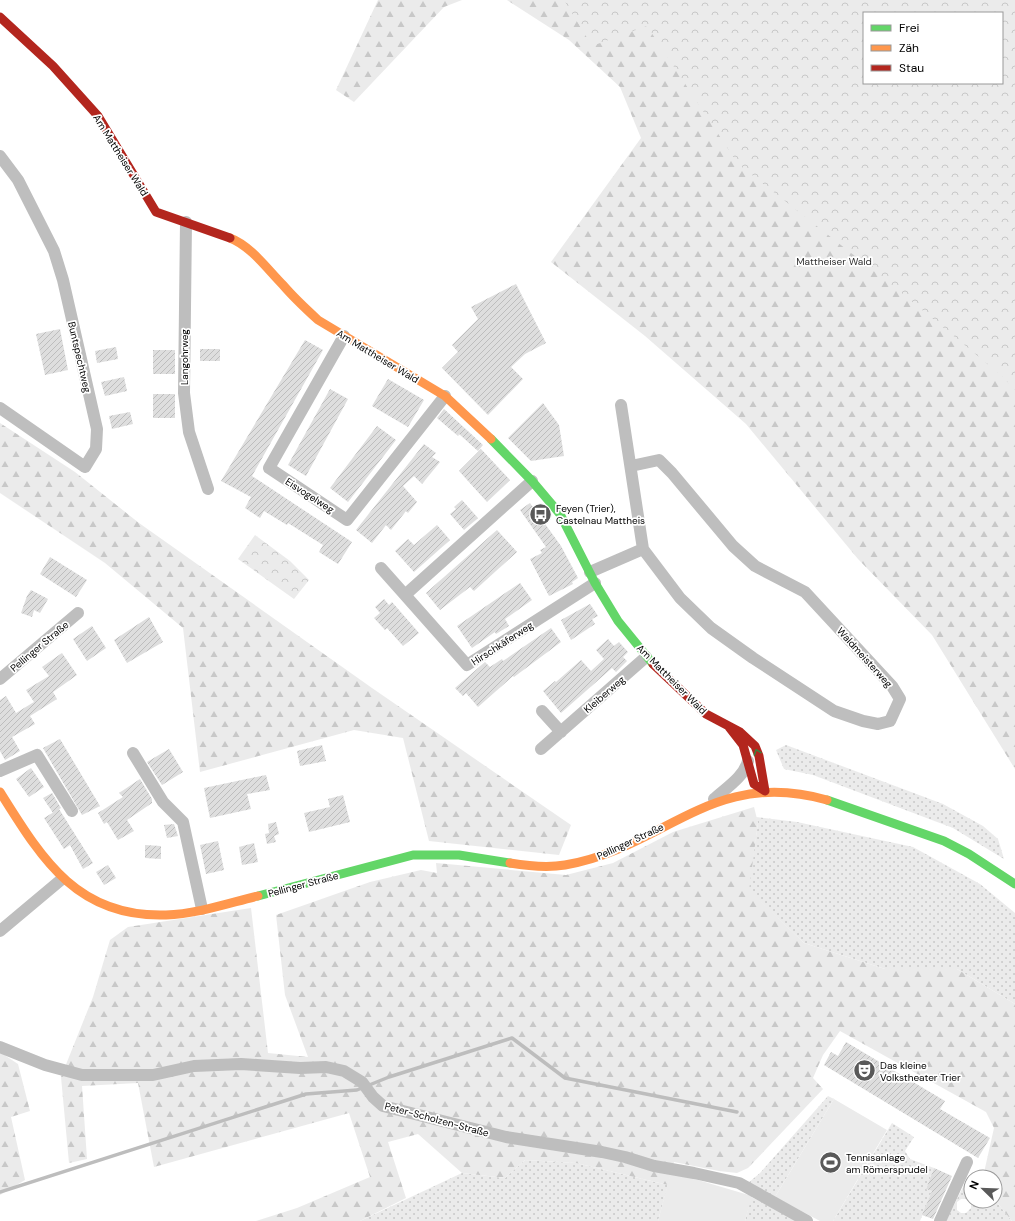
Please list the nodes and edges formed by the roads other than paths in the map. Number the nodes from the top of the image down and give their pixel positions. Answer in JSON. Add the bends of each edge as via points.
{"nodes":[{"id":1,"x":0,"y":17,"type":"edge"},
{"id":2,"x":0,"y":156,"type":"edge"},
{"id":3,"x":186,"y":222,"type":"junction"},
{"id":4,"x":344,"y":336,"type":"junction"},
{"id":5,"x":445,"y":396,"type":"junction"},
{"id":6,"x":621,"y":405,"type":"dead end"},
{"id":7,"x":0,"y":408,"type":"edge"},
{"id":8,"x":631,"y":466,"type":"junction"},
{"id":9,"x":532,"y":481,"type":"junction"},
{"id":10,"x":208,"y":489,"type":"dead end"},
{"id":11,"x":644,"y":550,"type":"junction"},
{"id":12,"x":381,"y":568,"type":"dead end"},
{"id":13,"x":590,"y":572,"type":"junction"},
{"id":14,"x":595,"y":583,"type":"junction"},
{"id":15,"x":405,"y":595,"type":"junction"},
{"id":16,"x":78,"y":613,"type":"dead end"},
{"id":17,"x":646,"y":656,"type":"junction"},
{"id":18,"x":0,"y":678,"type":"edge"},
{"id":19,"x":542,"y":711,"type":"dead end"},
{"id":20,"x":730,"y":727,"type":"junction"},
{"id":21,"x":561,"y":732,"type":"junction"},
{"id":22,"x":542,"y":749,"type":"dead end"},
{"id":23,"x":133,"y":753,"type":"dead end"},
{"id":24,"x":748,"y":760,"type":"junction"},
{"id":25,"x":0,"y":771,"type":"edge"},
{"id":26,"x":765,"y":791,"type":"junction"},
{"id":27,"x":0,"y":792,"type":"edge"},
{"id":28,"x":709,"y":804,"type":"junction"},
{"id":29,"x":72,"y":811,"type":"dead end"},
{"id":30,"x":62,"y":880,"type":"junction"},
{"id":31,"x":1015,"y":884,"type":"edge"},
{"id":32,"x":202,"y":909,"type":"junction"},
{"id":33,"x":0,"y":931,"type":"edge"},
{"id":34,"x":0,"y":1047,"type":"edge"},
{"id":35,"x":966,"y":1162,"type":"dead end"},
{"id":36,"x":807,"y":1221,"type":"edge"},
{"id":37,"x":940,"y":1221,"type":"edge"}],
"edges":[{"from":1,"to":3,"type":"street","name":"Am Mattheiser Wald","via":[[54,66],[98,116],[156,212]]},
{"from":2,"to":7,"type":"street","name":"Buntspechtweg","via":[[18,180],[54,251],[97,429],[96,449],[84,467]]},
{"from":3,"to":4,"type":"street","name":"Am Mattheiser Wald","via":[[235,240],[254,255],[318,320]]},
{"from":3,"to":10,"type":"street","name":"Langohrweg","via":[[184,393],[189,432]]},
{"from":4,"to":5,"type":"street","name":"Am Mattheiser Wald"},
{"from":4,"to":5,"type":"street","name":"Eisvogelweg","via":[[269,468],[347,520]]},
{"from":5,"to":9,"type":"street","name":"Am Mattheiser Wald"},
{"from":6,"to":8,"type":"street","name":"Waldmeisterweg"},
{"from":8,"to":11,"type":"street","name":"Waldmeisterweg"},
{"from":8,"to":11,"type":"street","name":"Waldmeisterweg","via":[[659,460],[733,546],[755,566],[806,592],[892,686],[900,699],[890,721],[878,724],[834,711],[753,658],[711,628],[680,598]]},
{"from":9,"to":13,"type":"street","name":"Am Mattheiser Wald","via":[[560,514]]},
{"from":9,"to":15,"type":"street"},
{"from":11,"to":13,"type":"street"},
{"from":12,"to":15,"type":"street","name":"Hirschkäferweg"},
{"from":13,"to":14,"type":"street","name":"Am Mattheiser Wald"},
{"from":14,"to":15,"type":"street","name":"Hirschkäferweg","via":[[467,665]]},
{"from":14,"to":17,"type":"street","name":"Am Mattheiser Wald","via":[[618,622]]},
{"from":16,"to":18,"type":"street","name":"Pellinger Straße"},
{"from":17,"to":20,"type":"street","name":"Am Mattheiser Wald","via":[[706,714]]},
{"from":17,"to":21,"type":"street","name":"Kleiberweg"},
{"from":19,"to":21,"type":"street"},
{"from":20,"to":24,"type":"street","name":"Am Mattheiser Wald","via":[[745,749]]},
{"from":26,"to":20,"type":"street","name":"Am Mattheiser Wald","one_way":true,"via":[[755,746],[748,738]]},
{"from":21,"to":22,"type":"street","name":"Kleiberweg"},
{"from":23,"to":32,"type":"street","via":[[162,802],[183,822]]},
{"from":24,"to":26,"type":"street","name":"Am Mattheiser Wald","via":[[752,782]]},
{"from":24,"to":28,"type":"street","via":[[739,776]]},
{"from":25,"to":29,"type":"street","via":[[37,756]]},
{"from":26,"to":28,"type":"street","name":"Pellinger Straße","via":[[733,796]]},
{"from":26,"to":31,"type":"street","name":"Pellinger Straße","via":[[792,791],[821,797],[932,836],[954,846]]},
{"from":27,"to":30,"type":"street","name":"Pellinger Straße","via":[[36,850]]},
{"from":28,"to":32,"type":"street","name":"Pellinger Straße","via":[[614,851],[579,862],[546,866],[422,854]]},
{"from":30,"to":32,"type":"street","name":"Pellinger Straße","via":[[96,902],[126,912],[166,915]]},
{"from":30,"to":33,"type":"street"},
{"from":34,"to":36,"type":"street","name":"Peter-Scholzen-Straße","via":[[45,1065],[82,1075],[153,1075],[194,1066],[241,1064],[326,1067],[344,1071],[362,1082],[383,1106],[506,1137],[602,1152],[654,1166],[740,1183]]},
{"from":35,"to":37,"type":"street"}]}
